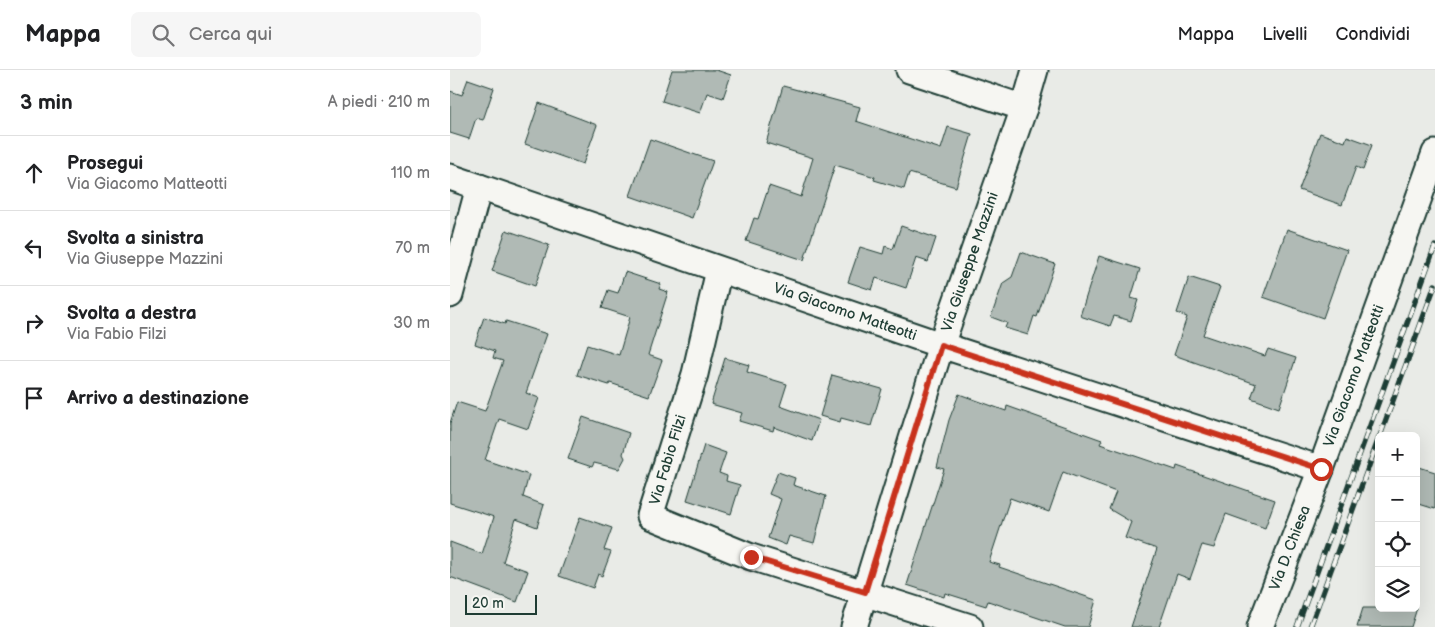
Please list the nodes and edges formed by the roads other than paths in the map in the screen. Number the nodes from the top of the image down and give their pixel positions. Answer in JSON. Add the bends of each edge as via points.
{"nodes":[{"id":1,"x":909,"y":70,"type":"edge"},
{"id":2,"x":1035,"y":70,"type":"edge"},
{"id":3,"x":1024,"y":108,"type":"junction"},
{"id":4,"x":1435,"y":153,"type":"edge"},
{"id":5,"x":450,"y":177,"type":"edge"},
{"id":6,"x":479,"y":187,"type":"junction"},
{"id":7,"x":719,"y":270,"type":"junction"},
{"id":8,"x":450,"y":295,"type":"edge"},
{"id":9,"x":941,"y":345,"type":"junction"},
{"id":10,"x":1321,"y":469,"type":"junction"},
{"id":11,"x":865,"y":592,"type":"junction"},
{"id":12,"x":854,"y":627,"type":"edge"},
{"id":13,"x":970,"y":627,"type":"edge"},
{"id":14,"x":1260,"y":627,"type":"edge"}],
"edges":[{"from":1,"to":3,"type":"street"},
{"from":2,"to":3,"type":"street","name":"Via Giuseppe Mazzini"},
{"from":3,"to":9,"type":"street","name":"Via Giuseppe Mazzini"},
{"from":4,"to":10,"type":"street","name":"Via Giacomo Matteotti"},
{"from":5,"to":6,"type":"street","name":"Via Giacomo Matteotti"},
{"from":6,"to":7,"type":"street","name":"Via Giacomo Matteotti"},
{"from":6,"to":8,"type":"street"},
{"from":7,"to":9,"type":"street","name":"Via Giacomo Matteotti"},
{"from":7,"to":11,"type":"street","name":"Via Fabio Filzi","via":[[695,374],[650,516],[751,557]]},
{"from":9,"to":10,"type":"street","name":"Via Giacomo Matteotti"},
{"from":9,"to":11,"type":"street","name":"Via Giuseppe Mazzini"},
{"from":10,"to":14,"type":"street","name":"Via D. Chiesa"},
{"from":11,"to":12,"type":"street","name":"Via Giuseppe Mazzini"},
{"from":11,"to":13,"type":"street"}]}
